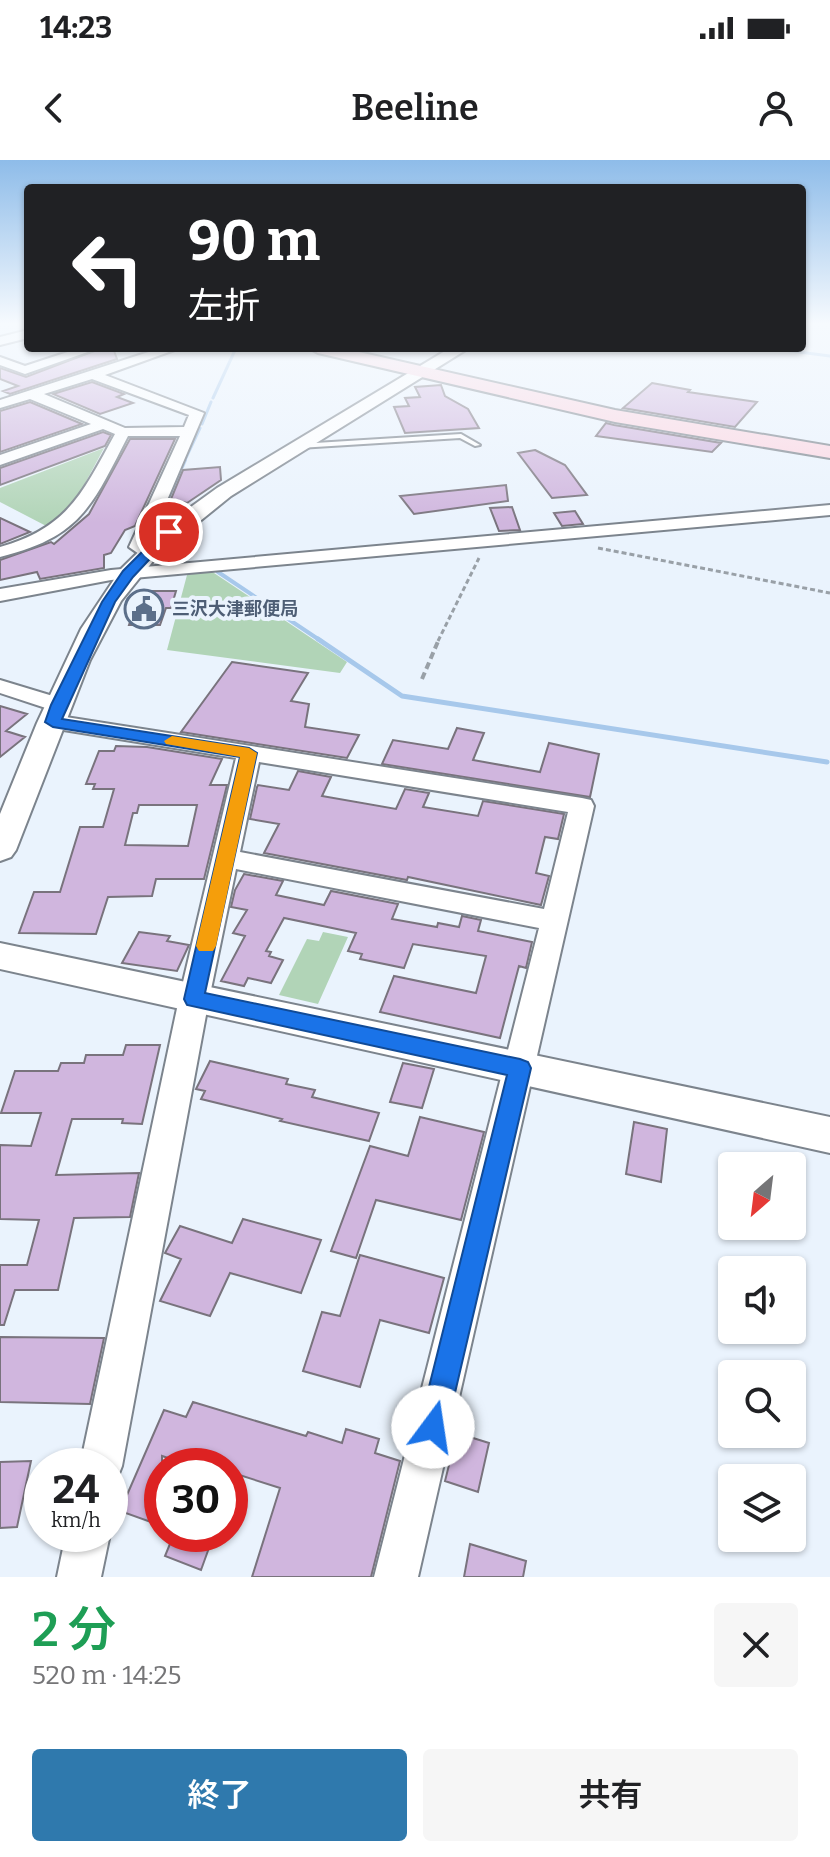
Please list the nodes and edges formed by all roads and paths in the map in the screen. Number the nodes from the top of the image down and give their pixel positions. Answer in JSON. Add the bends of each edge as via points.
{"nodes":[{"id":1,"x":43,"y":390,"type":"edge"},
{"id":2,"x":135,"y":390,"type":"edge"},
{"id":3,"x":391,"y":390,"type":"edge"},
{"id":4,"x":504,"y":390,"type":"edge"},
{"id":5,"x":31,"y":394,"type":"junction"},
{"id":6,"x":0,"y":404,"type":"edge"},
{"id":7,"x":104,"y":424,"type":"junction"},
{"id":8,"x":189,"y":431,"type":"junction"},
{"id":9,"x":123,"y":432,"type":"junction"},
{"id":10,"x":477,"y":445,"type":"dead end"},
{"id":11,"x":297,"y":447,"type":"junction"},
{"id":12,"x":830,"y":452,"type":"edge"},
{"id":13,"x":0,"y":460,"type":"edge"},
{"id":14,"x":830,"y":510,"type":"edge"},
{"id":15,"x":485,"y":541,"type":"junction"},
{"id":16,"x":587,"y":545,"type":"dead end"},
{"id":17,"x":1,"y":551,"type":"edge"},
{"id":18,"x":148,"y":552,"type":"junction"},
{"id":19,"x":128,"y":574,"type":"junction"},
{"id":20,"x":830,"y":593,"type":"edge"},
{"id":21,"x":0,"y":595,"type":"edge"},
{"id":22,"x":422,"y":679,"type":"dead end"},
{"id":23,"x":0,"y":686,"type":"edge"},
{"id":24,"x":56,"y":713,"type":"junction"},
{"id":25,"x":249,"y":753,"type":"junction"},
{"id":26,"x":9,"y":807,"type":"edge"},
{"id":27,"x":0,"y":850,"type":"edge"},
{"id":28,"x":226,"y":858,"type":"junction"},
{"id":29,"x":556,"y":921,"type":"junction"},
{"id":30,"x":0,"y":956,"type":"edge"},
{"id":31,"x":194,"y":999,"type":"junction"},
{"id":32,"x":520,"y":1068,"type":"junction"},
{"id":33,"x":830,"y":1135,"type":"edge"},
{"id":34,"x":105,"y":1448,"type":"edge"},
{"id":35,"x":84,"y":1552,"type":"edge"},
{"id":36,"x":79,"y":1577,"type":"edge"},
{"id":37,"x":396,"y":1577,"type":"edge"}],
"edges":[{"from":1,"to":5,"type":"street"},
{"from":2,"to":8,"type":"street","via":[[197,413]]},
{"from":3,"to":11,"type":"street"},
{"from":4,"to":12,"type":"main road","via":[[615,416]]},
{"from":5,"to":6,"type":"street"},
{"from":5,"to":7,"type":"street"},
{"from":7,"to":9,"type":"street"},
{"from":7,"to":13,"type":"street"},
{"from":8,"to":9,"type":"street"},
{"from":8,"to":18,"type":"street","via":[[138,547]]},
{"from":9,"to":17,"type":"street","via":[[70,523],[39,541]]},
{"from":10,"to":11,"type":"lane","via":[[461,436]]},
{"from":11,"to":18,"type":"street","via":[[209,501]]},
{"from":14,"to":15,"type":"street"},
{"from":15,"to":19,"type":"street"},
{"from":15,"to":22,"type":"path"},
{"from":16,"to":20,"type":"path"},
{"from":18,"to":19,"type":"street"},
{"from":19,"to":21,"type":"street"},
{"from":19,"to":24,"type":"street","via":[[108,602]]},
{"from":23,"to":24,"type":"street"},
{"from":24,"to":25,"type":"street"},
{"from":24,"to":26,"type":"street"},
{"from":25,"to":28,"type":"street"},
{"from":25,"to":29,"type":"street","via":[[582,806]]},
{"from":26,"to":27,"type":"street"},
{"from":28,"to":29,"type":"street"},
{"from":28,"to":31,"type":"street"},
{"from":29,"to":32,"type":"street"},
{"from":30,"to":31,"type":"street"},
{"from":31,"to":32,"type":"street"},
{"from":31,"to":34,"type":"street"},
{"from":32,"to":33,"type":"street"},
{"from":32,"to":37,"type":"street"},
{"from":35,"to":36,"type":"street"}]}
